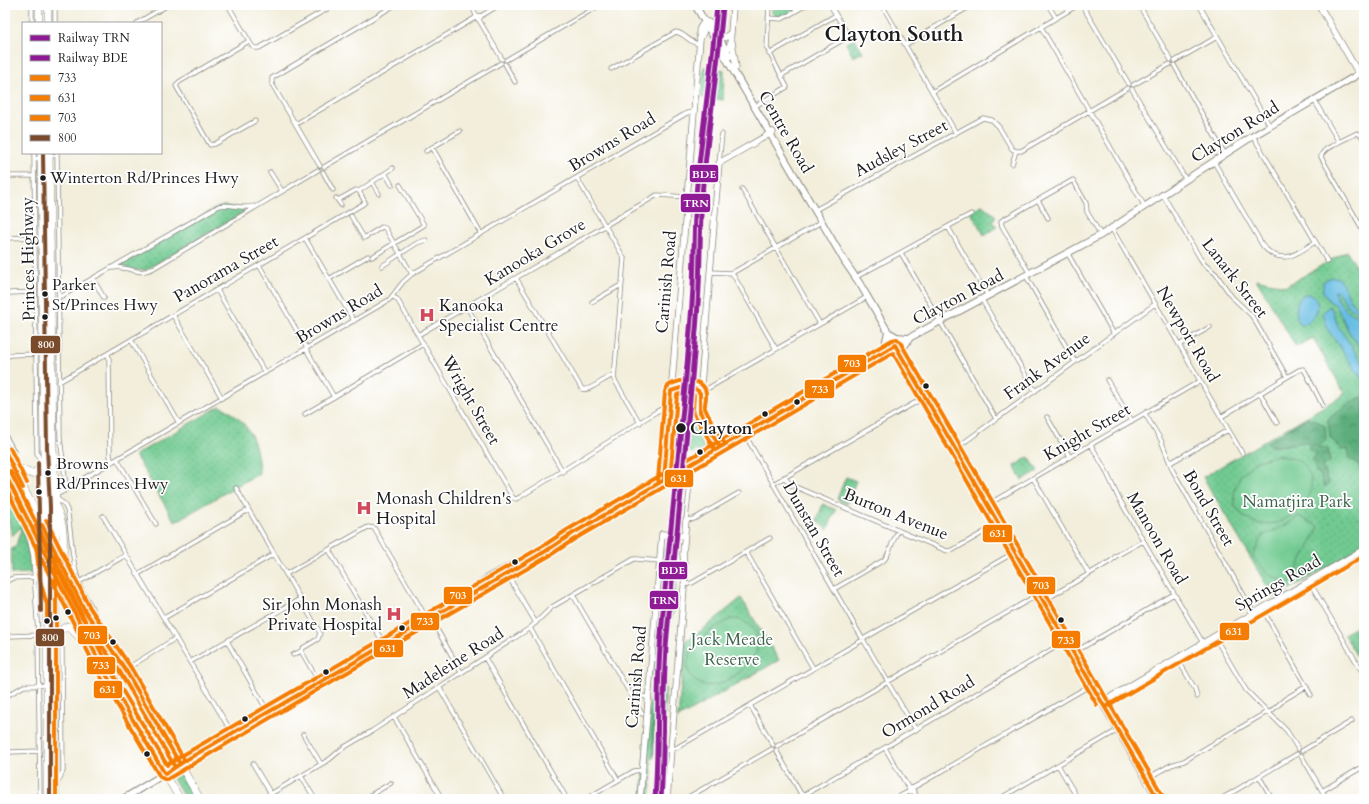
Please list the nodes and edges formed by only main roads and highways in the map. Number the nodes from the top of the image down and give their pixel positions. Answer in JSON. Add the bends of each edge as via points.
{"nodes":[{"id":1,"x":39,"y":5,"type":"edge"},
{"id":2,"x":48,"y":5,"type":"edge"},
{"id":3,"x":695,"y":5,"type":"edge"},
{"id":4,"x":699,"y":5,"type":"edge"},
{"id":5,"x":39,"y":22,"type":"edge"},
{"id":6,"x":49,"y":22,"type":"edge"},
{"id":7,"x":708,"y":26,"type":"junction"},
{"id":8,"x":724,"y":51,"type":"junction"},
{"id":9,"x":1361,"y":72,"type":"edge"},
{"id":10,"x":772,"y":133,"type":"junction"},
{"id":11,"x":53,"y":154,"type":"edge"},
{"id":12,"x":39,"y":157,"type":"edge"},
{"id":13,"x":888,"y":332,"type":"junction"},
{"id":14,"x":909,"y":338,"type":"junction"},
{"id":15,"x":895,"y":345,"type":"junction"},
{"id":16,"x":881,"y":353,"type":"junction"},
{"id":17,"x":903,"y":358,"type":"junction"},
{"id":18,"x":5,"y":451,"type":"edge"},
{"id":19,"x":44,"y":462,"type":"junction"},
{"id":20,"x":53,"y":463,"type":"junction"},
{"id":21,"x":11,"y":464,"type":"junction"},
{"id":22,"x":5,"y":474,"type":"edge"},
{"id":23,"x":56,"y":507,"type":"junction"},
{"id":24,"x":33,"y":529,"type":"junction"},
{"id":25,"x":46,"y":532,"type":"junction"},
{"id":26,"x":560,"y":540,"type":"junction"},
{"id":27,"x":56,"y":552,"type":"junction"},
{"id":28,"x":46,"y":555,"type":"junction"},
{"id":29,"x":63,"y":567,"type":"junction"},
{"id":30,"x":56,"y":577,"type":"junction"},
{"id":31,"x":47,"y":605,"type":"junction"},
{"id":32,"x":444,"y":609,"type":"junction"},
{"id":33,"x":56,"y":636,"type":"junction"},
{"id":34,"x":95,"y":654,"type":"junction"},
{"id":35,"x":180,"y":764,"type":"junction"},
{"id":36,"x":165,"y":774,"type":"junction"},
{"id":37,"x":1157,"y":797,"type":"edge"},
{"id":38,"x":47,"y":799,"type":"edge"},
{"id":39,"x":56,"y":799,"type":"edge"},
{"id":40,"x":123,"y":799,"type":"edge"},
{"id":41,"x":180,"y":799,"type":"edge"},
{"id":42,"x":200,"y":799,"type":"edge"}],
"edges":[{"from":1,"to":5,"type":"highway","via":[[36,14]]},
{"from":2,"to":6,"type":"highway","via":[[51,16]]},
{"from":3,"to":7,"type":"main road","name":"Centre Road"},
{"from":4,"to":7,"type":"main road","name":"Centre Road"},
{"from":7,"to":8,"type":"main road","name":"Centre Road"},
{"from":7,"to":8,"type":"main road","name":"Centre Road","via":[[720,39]]},
{"from":8,"to":10,"type":"main road","name":"Centre Road"},
{"from":8,"to":10,"type":"main road","name":"Centre Road","via":[[736,67]]},
{"from":9,"to":14,"type":"main road","name":"Clayton Road","via":[[1253,136],[1112,229]]},
{"from":10,"to":13,"type":"main road","name":"Centre Road"},
{"from":11,"to":20,"type":"highway","name":"Princes Highway"},
{"from":12,"to":19,"type":"highway","name":"Princes Highway"},
{"from":13,"to":14,"type":"main road","via":[[897,338]]},
{"from":13,"to":15,"type":"main road","name":"Centre Road"},
{"from":13,"to":16,"type":"main road"},
{"from":14,"to":15,"type":"main road","name":"Clayton Road"},
{"from":14,"to":17,"type":"main road","via":[[903,348]]},
{"from":15,"to":16,"type":"main road","name":"Clayton Road"},
{"from":15,"to":17,"type":"main road","name":"Centre Road"},
{"from":16,"to":17,"type":"main road"},
{"from":16,"to":26,"type":"main road","name":"Clayton Road"},
{"from":17,"to":37,"type":"main road","name":"Centre Road"},
{"from":18,"to":21,"type":"highway"},
{"from":19,"to":20,"type":"highway"},
{"from":19,"to":21,"type":"highway","via":[[32,474]]},
{"from":19,"to":25,"type":"highway","name":"Princes Highway"},
{"from":20,"to":23,"type":"highway","name":"Princes Highway"},
{"from":21,"to":25,"type":"highway"},
{"from":22,"to":24,"type":"highway"},
{"from":23,"to":27,"type":"highway"},
{"from":23,"to":29,"type":"highway","via":[[62,523]]},
{"from":24,"to":28,"type":"highway"},
{"from":24,"to":31,"type":"highway","via":[[40,580]]},
{"from":25,"to":27,"type":"highway"},
{"from":25,"to":28,"type":"highway","name":"Princes Highway"},
{"from":26,"to":32,"type":"main road","name":"Clayton Road","via":[[546,552]]},
{"from":26,"to":32,"type":"main road","name":"Clayton Road","via":[[489,577]]},
{"from":27,"to":29,"type":"highway"},
{"from":27,"to":30,"type":"highway"},
{"from":28,"to":30,"type":"highway"},
{"from":28,"to":31,"type":"highway","name":"Princes Highway"},
{"from":29,"to":35,"type":"highway","via":[[81,603],[125,669]]},
{"from":30,"to":33,"type":"highway"},
{"from":30,"to":34,"type":"highway"},
{"from":31,"to":38,"type":"highway","via":[[43,685]]},
{"from":32,"to":35,"type":"main road","name":"Clayton Road"},
{"from":33,"to":34,"type":"highway","via":[[68,626]]},
{"from":33,"to":39,"type":"highway","via":[[59,686]]},
{"from":34,"to":36,"type":"highway"},
{"from":35,"to":36,"type":"main road","name":"Clayton Road"},
{"from":35,"to":42,"type":"highway"},
{"from":36,"to":40,"type":"main road","name":"Clayton Road"},
{"from":36,"to":41,"type":"highway"}]}
